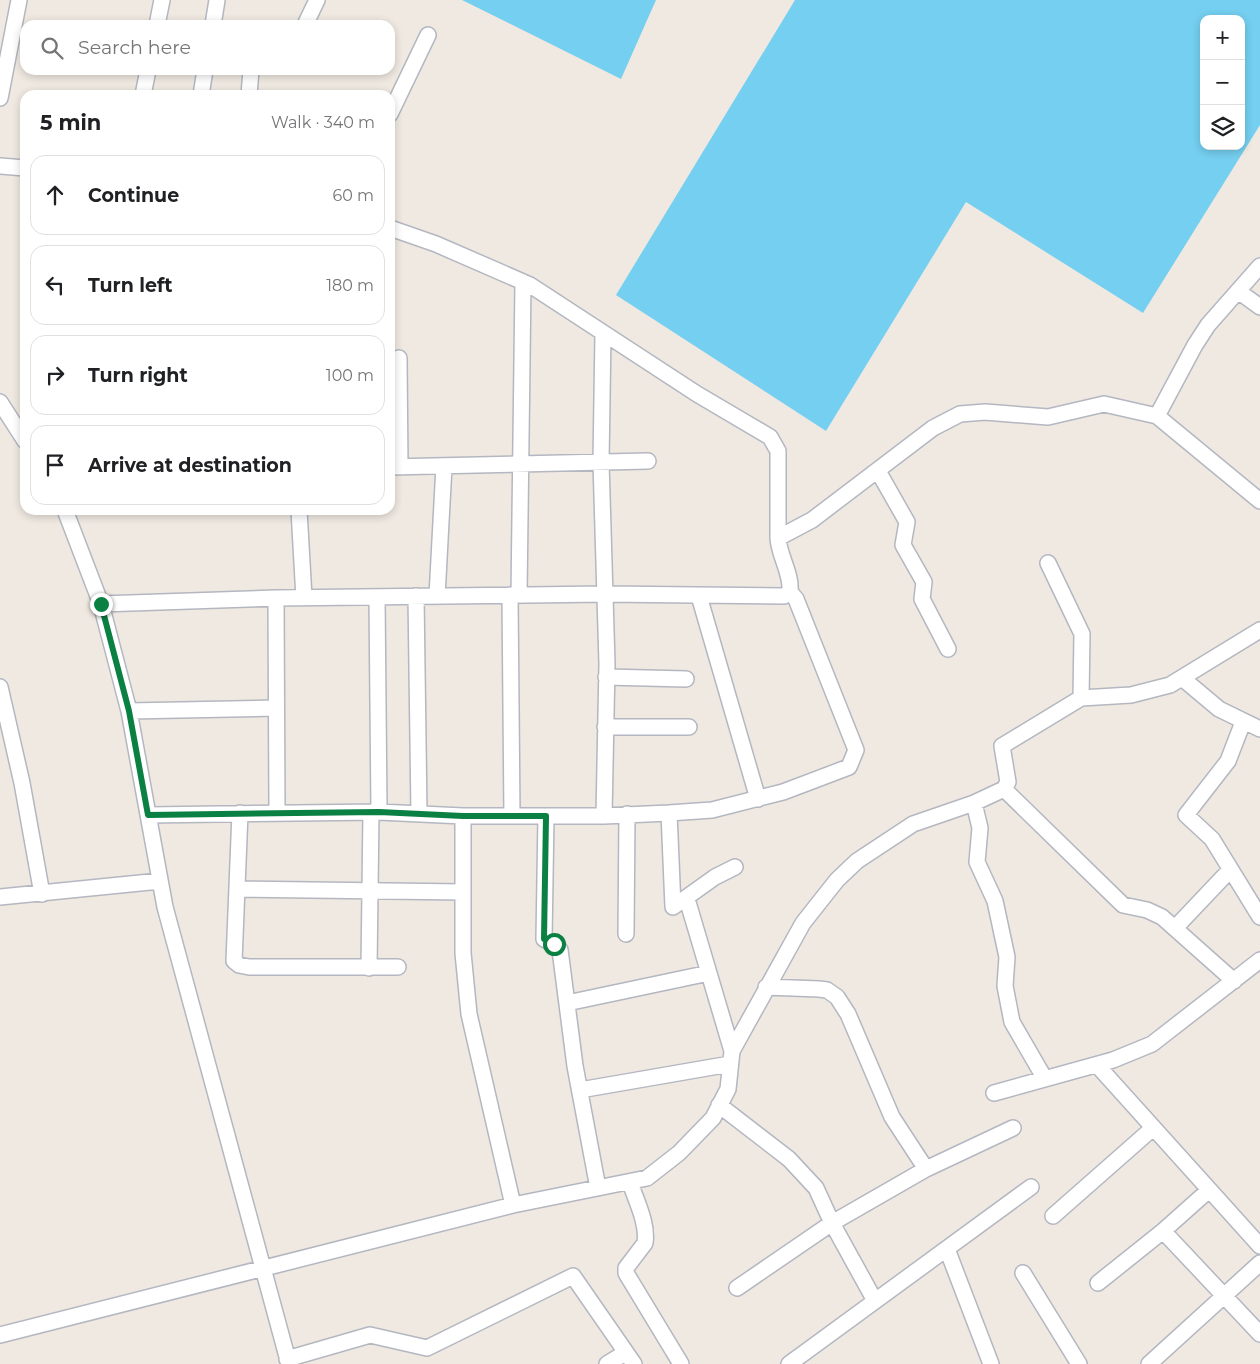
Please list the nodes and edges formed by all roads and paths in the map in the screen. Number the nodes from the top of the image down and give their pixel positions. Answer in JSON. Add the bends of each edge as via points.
{"nodes":[{"id":1,"x":19,"y":0,"type":"edge"},
{"id":2,"x":162,"y":0,"type":"edge"},
{"id":3,"x":217,"y":0,"type":"edge"},
{"id":4,"x":317,"y":0,"type":"edge"},
{"id":5,"x":158,"y":20,"type":"edge"},
{"id":6,"x":214,"y":20,"type":"edge"},
{"id":7,"x":307,"y":20,"type":"edge"},
{"id":8,"x":428,"y":35,"type":"dead end"},
{"id":9,"x":147,"y":75,"type":"edge"},
{"id":10,"x":204,"y":75,"type":"edge"},
{"id":11,"x":251,"y":75,"type":"edge"},
{"id":12,"x":144,"y":90,"type":"edge"},
{"id":13,"x":202,"y":90,"type":"edge"},
{"id":14,"x":249,"y":90,"type":"edge"},
{"id":15,"x":0,"y":98,"type":"edge"},
{"id":16,"x":395,"y":104,"type":"edge"},
{"id":17,"x":0,"y":166,"type":"edge"},
{"id":18,"x":20,"y":168,"type":"edge"},
{"id":19,"x":395,"y":230,"type":"edge"},
{"id":20,"x":1260,"y":266,"type":"edge"},
{"id":21,"x":523,"y":282,"type":"junction"},
{"id":22,"x":1238,"y":291,"type":"junction"},
{"id":23,"x":1260,"y":307,"type":"edge"},
{"id":24,"x":603,"y":333,"type":"junction"},
{"id":25,"x":399,"y":358,"type":"dead end"},
{"id":26,"x":0,"y":402,"type":"edge"},
{"id":27,"x":1156,"y":416,"type":"junction"},
{"id":28,"x":20,"y":433,"type":"edge"},
{"id":29,"x":648,"y":461,"type":"dead end"},
{"id":30,"x":601,"y":462,"type":"junction"},
{"id":31,"x":520,"y":464,"type":"junction"},
{"id":32,"x":444,"y":466,"type":"junction"},
{"id":33,"x":395,"y":467,"type":"edge"},
{"id":34,"x":878,"y":471,"type":"junction"},
{"id":35,"x":1260,"y":501,"type":"edge"},
{"id":36,"x":67,"y":515,"type":"edge"},
{"id":37,"x":299,"y":515,"type":"edge"},
{"id":38,"x":778,"y":538,"type":"junction"},
{"id":39,"x":1048,"y":563,"type":"dead end"},
{"id":40,"x":790,"y":592,"type":"junction"},
{"id":41,"x":604,"y":594,"type":"junction"},
{"id":42,"x":515,"y":595,"type":"junction"},
{"id":43,"x":416,"y":596,"type":"junction"},
{"id":44,"x":437,"y":596,"type":"junction"},
{"id":45,"x":699,"y":596,"type":"junction"},
{"id":46,"x":377,"y":597,"type":"junction"},
{"id":47,"x":276,"y":598,"type":"junction"},
{"id":48,"x":304,"y":598,"type":"junction"},
{"id":49,"x":101,"y":604,"type":"junction"},
{"id":50,"x":1260,"y":630,"type":"edge"},
{"id":51,"x":948,"y":649,"type":"dead end"},
{"id":52,"x":606,"y":677,"type":"junction"},
{"id":53,"x":1182,"y":678,"type":"junction"},
{"id":54,"x":686,"y":679,"type":"dead end"},
{"id":55,"x":0,"y":687,"type":"edge"},
{"id":56,"x":1082,"y":698,"type":"junction"},
{"id":57,"x":276,"y":708,"type":"junction"},
{"id":58,"x":129,"y":711,"type":"junction"},
{"id":59,"x":1243,"y":722,"type":"junction"},
{"id":60,"x":606,"y":727,"type":"junction"},
{"id":61,"x":689,"y":727,"type":"dead end"},
{"id":62,"x":1260,"y":729,"type":"edge"},
{"id":63,"x":1004,"y":789,"type":"junction"},
{"id":64,"x":758,"y":799,"type":"junction"},
{"id":65,"x":974,"y":803,"type":"junction"},
{"id":66,"x":277,"y":812,"type":"junction"},
{"id":67,"x":375,"y":812,"type":"junction"},
{"id":68,"x":240,"y":813,"type":"junction"},
{"id":69,"x":668,"y":813,"type":"junction"},
{"id":70,"x":419,"y":814,"type":"junction"},
{"id":71,"x":627,"y":814,"type":"junction"},
{"id":72,"x":148,"y":815,"type":"junction"},
{"id":73,"x":463,"y":816,"type":"junction"},
{"id":74,"x":512,"y":816,"type":"junction"},
{"id":75,"x":546,"y":816,"type":"junction"},
{"id":76,"x":604,"y":816,"type":"junction"},
{"id":77,"x":735,"y":867,"type":"dead end"},
{"id":78,"x":1230,"y":870,"type":"junction"},
{"id":79,"x":160,"y":881,"type":"junction"},
{"id":80,"x":237,"y":889,"type":"junction"},
{"id":81,"x":370,"y":891,"type":"junction"},
{"id":82,"x":463,"y":892,"type":"junction"},
{"id":83,"x":42,"y":894,"type":"junction"},
{"id":84,"x":0,"y":897,"type":"edge"},
{"id":85,"x":687,"y":899,"type":"junction"},
{"id":86,"x":1260,"y":917,"type":"edge"},
{"id":87,"x":1175,"y":928,"type":"junction"},
{"id":88,"x":626,"y":934,"type":"dead end"},
{"id":89,"x":1260,"y":960,"type":"edge"},
{"id":90,"x":369,"y":968,"type":"junction"},
{"id":91,"x":398,"y":968,"type":"dead end"},
{"id":92,"x":709,"y":973,"type":"junction"},
{"id":93,"x":1234,"y":981,"type":"junction"},
{"id":94,"x":766,"y":987,"type":"junction"},
{"id":95,"x":567,"y":1003,"type":"junction"},
{"id":96,"x":731,"y":1057,"type":"junction"},
{"id":97,"x":1097,"y":1065,"type":"junction"},
{"id":98,"x":1045,"y":1079,"type":"junction"},
{"id":99,"x":580,"y":1090,"type":"junction"},
{"id":100,"x":994,"y":1093,"type":"dead end"},
{"id":101,"x":719,"y":1105,"type":"junction"},
{"id":102,"x":1013,"y":1128,"type":"dead end"},
{"id":103,"x":1154,"y":1128,"type":"junction"},
{"id":104,"x":926,"y":1170,"type":"junction"},
{"id":105,"x":630,"y":1182,"type":"junction"},
{"id":106,"x":1031,"y":1187,"type":"dead end"},
{"id":107,"x":598,"y":1188,"type":"junction"},
{"id":108,"x":1209,"y":1190,"type":"junction"},
{"id":109,"x":513,"y":1205,"type":"junction"},
{"id":110,"x":1053,"y":1216,"type":"dead end"},
{"id":111,"x":832,"y":1223,"type":"junction"},
{"id":112,"x":1164,"y":1231,"type":"junction"},
{"id":113,"x":1260,"y":1246,"type":"edge"},
{"id":114,"x":946,"y":1248,"type":"junction"},
{"id":115,"x":1260,"y":1263,"type":"edge"},
{"id":116,"x":264,"y":1269,"type":"junction"},
{"id":117,"x":1023,"y":1273,"type":"dead end"},
{"id":118,"x":1098,"y":1283,"type":"dead end"},
{"id":119,"x":737,"y":1288,"type":"dead end"},
{"id":120,"x":1224,"y":1296,"type":"junction"},
{"id":121,"x":874,"y":1301,"type":"junction"},
{"id":122,"x":0,"y":1334,"type":"edge"},
{"id":123,"x":1260,"y":1334,"type":"edge"},
{"id":124,"x":629,"y":1358,"type":"edge"},
{"id":125,"x":288,"y":1362,"type":"edge"},
{"id":126,"x":607,"y":1364,"type":"edge"},
{"id":127,"x":681,"y":1364,"type":"edge"},
{"id":128,"x":789,"y":1364,"type":"edge"},
{"id":129,"x":991,"y":1364,"type":"edge"},
{"id":130,"x":1079,"y":1364,"type":"edge"},
{"id":131,"x":1149,"y":1364,"type":"edge"}],
"edges":[{"from":1,"to":15,"type":"street"},
{"from":2,"to":5,"type":"street"},
{"from":3,"to":6,"type":"street"},
{"from":4,"to":7,"type":"street"},
{"from":8,"to":16,"type":"street"},
{"from":9,"to":12,"type":"street"},
{"from":10,"to":13,"type":"street"},
{"from":11,"to":14,"type":"street"},
{"from":17,"to":18,"type":"street"},
{"from":19,"to":21,"type":"street"},
{"from":20,"to":22,"type":"street"},
{"from":21,"to":24,"type":"street"},
{"from":21,"to":31,"type":"street"},
{"from":22,"to":23,"type":"street"},
{"from":22,"to":27,"type":"street","via":[[1195,344]]},
{"from":24,"to":30,"type":"street"},
{"from":24,"to":38,"type":"street","via":[[770,437],[778,451]]},
{"from":25,"to":33,"type":"street"},
{"from":26,"to":28,"type":"street"},
{"from":27,"to":34,"type":"street","via":[[1104,404],[1048,417],[985,412],[960,414],[933,428]]},
{"from":27,"to":35,"type":"street"},
{"from":29,"to":30,"type":"street"},
{"from":30,"to":31,"type":"street"},
{"from":30,"to":41,"type":"street"},
{"from":31,"to":32,"type":"street"},
{"from":31,"to":42,"type":"street"},
{"from":32,"to":33,"type":"street"},
{"from":32,"to":44,"type":"street"},
{"from":34,"to":38,"type":"street","via":[[812,520]]},
{"from":34,"to":51,"type":"street","via":[[907,522],[902,545],[924,582],[922,599]]},
{"from":36,"to":49,"type":"street"},
{"from":37,"to":48,"type":"street"},
{"from":38,"to":40,"type":"street"},
{"from":39,"to":56,"type":"street","via":[[1082,634]]},
{"from":40,"to":45,"type":"street","via":[[784,596]]},
{"from":40,"to":64,"type":"street","via":[[796,598],[856,750],[848,767]]},
{"from":41,"to":42,"type":"street"},
{"from":41,"to":45,"type":"street"},
{"from":41,"to":52,"type":"street"},
{"from":42,"to":44,"type":"street"},
{"from":42,"to":74,"type":"street"},
{"from":43,"to":44,"type":"street"},
{"from":43,"to":46,"type":"street"},
{"from":43,"to":70,"type":"street"},
{"from":45,"to":64,"type":"street"},
{"from":46,"to":48,"type":"street"},
{"from":46,"to":67,"type":"street"},
{"from":47,"to":48,"type":"street"},
{"from":47,"to":49,"type":"street"},
{"from":47,"to":57,"type":"street"},
{"from":49,"to":58,"type":"street"},
{"from":50,"to":53,"type":"street"},
{"from":52,"to":54,"type":"street"},
{"from":52,"to":60,"type":"street"},
{"from":53,"to":56,"type":"street","via":[[1170,685],[1131,695]]},
{"from":53,"to":59,"type":"street","via":[[1205,699]]},
{"from":55,"to":83,"type":"street"},
{"from":56,"to":63,"type":"street","via":[[1002,746],[1008,782]]},
{"from":57,"to":58,"type":"street"},
{"from":57,"to":66,"type":"street"},
{"from":58,"to":72,"type":"street"},
{"from":59,"to":62,"type":"street"},
{"from":59,"to":78,"type":"street","via":[[1228,761],[1186,815],[1212,839]]},
{"from":60,"to":61,"type":"street"},
{"from":60,"to":76,"type":"street"},
{"from":63,"to":65,"type":"street"},
{"from":63,"to":87,"type":"street","via":[[1123,905],[1148,910]]},
{"from":64,"to":69,"type":"street","via":[[712,810]]},
{"from":65,"to":94,"type":"street","via":[[913,824],[857,861],[837,880],[803,923]]},
{"from":65,"to":98,"type":"street","via":[[980,828],[977,862],[995,901],[1007,957],[1005,986],[1012,1022]]},
{"from":66,"to":67,"type":"street"},
{"from":66,"to":68,"type":"street"},
{"from":67,"to":70,"type":"street"},
{"from":67,"to":81,"type":"street"},
{"from":68,"to":72,"type":"street"},
{"from":68,"to":80,"type":"street"},
{"from":69,"to":71,"type":"street"},
{"from":69,"to":85,"type":"street","via":[[673,907]]},
{"from":70,"to":73,"type":"street"},
{"from":71,"to":76,"type":"street"},
{"from":71,"to":88,"type":"street"},
{"from":72,"to":79,"type":"street"},
{"from":73,"to":74,"type":"street"},
{"from":73,"to":82,"type":"street"},
{"from":74,"to":75,"type":"street"},
{"from":75,"to":76,"type":"street"},
{"from":75,"to":95,"type":"street","via":[[544,939],[560,950]]},
{"from":77,"to":85,"type":"street","via":[[715,877]]},
{"from":78,"to":86,"type":"street"},
{"from":78,"to":87,"type":"street"},
{"from":79,"to":83,"type":"street"},
{"from":79,"to":116,"type":"street"},
{"from":80,"to":81,"type":"street"},
{"from":80,"to":90,"type":"street","via":[[233,954],[239,966]]},
{"from":81,"to":82,"type":"street"},
{"from":81,"to":90,"type":"street"},
{"from":82,"to":109,"type":"street","via":[[462,953],[469,1014]]},
{"from":83,"to":84,"type":"street"},
{"from":85,"to":92,"type":"street"},
{"from":87,"to":93,"type":"street"},
{"from":89,"to":93,"type":"street"},
{"from":90,"to":91,"type":"street"},
{"from":92,"to":95,"type":"street"},
{"from":92,"to":96,"type":"street"},
{"from":93,"to":97,"type":"street","via":[[1152,1044]]},
{"from":94,"to":96,"type":"street"},
{"from":94,"to":104,"type":"street","via":[[819,988],[836,997],[848,1014],[892,1117]]},
{"from":95,"to":99,"type":"street"},
{"from":96,"to":99,"type":"street"},
{"from":96,"to":101,"type":"street","via":[[728,1089]]},
{"from":97,"to":98,"type":"street"},
{"from":97,"to":103,"type":"street"},
{"from":98,"to":100,"type":"street"},
{"from":99,"to":107,"type":"street"},
{"from":101,"to":105,"type":"street","via":[[713,1118],[679,1153],[647,1178]]},
{"from":101,"to":111,"type":"street","via":[[789,1159],[816,1188]]},
{"from":102,"to":104,"type":"street"},
{"from":103,"to":108,"type":"street"},
{"from":103,"to":110,"type":"street"},
{"from":104,"to":111,"type":"street"},
{"from":105,"to":107,"type":"street"},
{"from":105,"to":127,"type":"street","via":[[646,1238],[626,1273]]},
{"from":106,"to":114,"type":"street"},
{"from":107,"to":109,"type":"street"},
{"from":108,"to":112,"type":"street"},
{"from":108,"to":113,"type":"street"},
{"from":109,"to":116,"type":"street"},
{"from":111,"to":119,"type":"street"},
{"from":111,"to":121,"type":"street"},
{"from":112,"to":118,"type":"street"},
{"from":112,"to":120,"type":"street"},
{"from":114,"to":121,"type":"street"},
{"from":114,"to":129,"type":"street"},
{"from":115,"to":120,"type":"street"},
{"from":116,"to":122,"type":"street"},
{"from":116,"to":125,"type":"street"},
{"from":117,"to":130,"type":"street"},
{"from":120,"to":123,"type":"street"},
{"from":120,"to":131,"type":"street"},
{"from":121,"to":128,"type":"street"},
{"from":124,"to":125,"type":"street","via":[[574,1276],[427,1348],[370,1335]]},
{"from":124,"to":126,"type":"street"}]}
